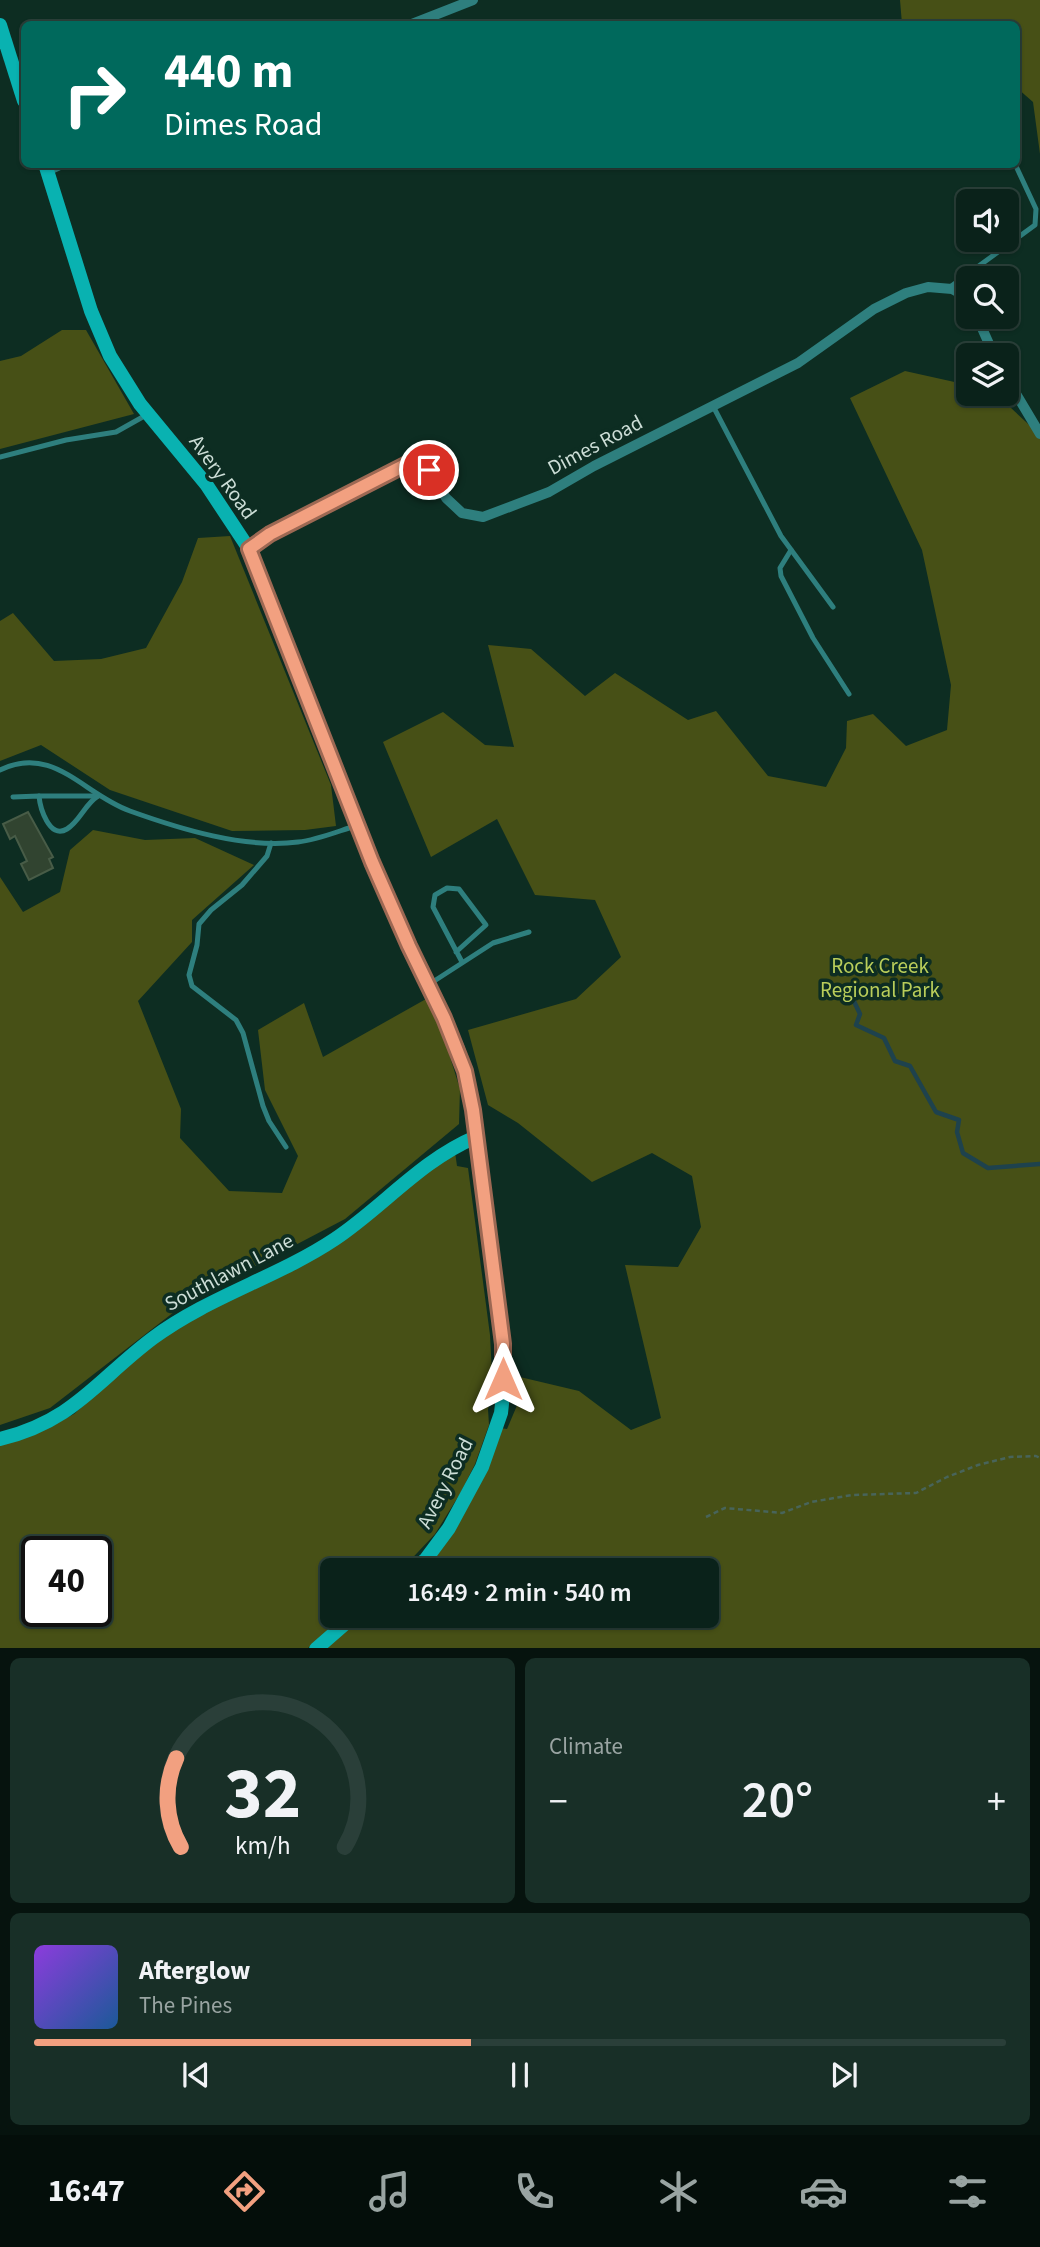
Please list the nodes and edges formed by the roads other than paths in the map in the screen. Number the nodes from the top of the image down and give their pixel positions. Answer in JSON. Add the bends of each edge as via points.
{"nodes":[{"id":1,"x":473,"y":0,"type":"edge"},
{"id":2,"x":420,"y":21,"type":"edge"},
{"id":3,"x":0,"y":24,"type":"edge"},
{"id":4,"x":21,"y":91,"type":"edge"},
{"id":5,"x":46,"y":168,"type":"edge"},
{"id":6,"x":1017,"y":168,"type":"edge"},
{"id":7,"x":948,"y":288,"type":"junction"},
{"id":8,"x":956,"y":292,"type":"edge"},
{"id":9,"x":1019,"y":399,"type":"edge"},
{"id":10,"x":713,"y":406,"type":"junction"},
{"id":11,"x":148,"y":414,"type":"junction"},
{"id":12,"x":1040,"y":434,"type":"edge"},
{"id":13,"x":0,"y":457,"type":"edge"},
{"id":14,"x":249,"y":549,"type":"junction"},
{"id":15,"x":791,"y":550,"type":"junction"},
{"id":16,"x":833,"y":607,"type":"dead end"},
{"id":17,"x":849,"y":694,"type":"dead end"},
{"id":18,"x":0,"y":770,"type":"edge"},
{"id":19,"x":39,"y":796,"type":"junction"},
{"id":20,"x":98,"y":796,"type":"junction"},
{"id":21,"x":13,"y":797,"type":"dead end"},
{"id":22,"x":358,"y":825,"type":"junction"},
{"id":23,"x":271,"y":843,"type":"junction"},
{"id":24,"x":529,"y":932,"type":"dead end"},
{"id":25,"x":456,"y":951,"type":"junction"},
{"id":26,"x":462,"y":962,"type":"junction"},
{"id":27,"x":428,"y":985,"type":"junction"},
{"id":28,"x":476,"y":1137,"type":"junction"},
{"id":29,"x":286,"y":1147,"type":"dead end"},
{"id":30,"x":0,"y":1439,"type":"edge"},
{"id":31,"x":427,"y":1558,"type":"edge"},
{"id":32,"x":340,"y":1628,"type":"edge"},
{"id":33,"x":316,"y":1648,"type":"edge"}],
"edges":[{"from":1,"to":2,"type":"street"},
{"from":3,"to":4,"type":"street"},
{"from":5,"to":11,"type":"street","name":"Avery Road","via":[[91,311],[110,356]]},
{"from":6,"to":7,"type":"lane","via":[[1036,209],[1035,225]]},
{"from":7,"to":8,"type":"street"},
{"from":7,"to":10,"type":"street","name":"Dimes Road","via":[[906,293],[874,309],[799,363]]},
{"from":9,"to":12,"type":"street"},
{"from":10,"to":14,"type":"street","name":"Dimes Road","via":[[549,492],[483,517],[462,513],[446,498],[429,470],[407,464]]},
{"from":10,"to":15,"type":"lane"},
{"from":11,"to":13,"type":"lane","via":[[116,432]]},
{"from":11,"to":14,"type":"street","name":"Avery Road","via":[[206,484]]},
{"from":14,"to":22,"type":"street","name":"Avery Road"},
{"from":15,"to":16,"type":"lane"},
{"from":15,"to":17,"type":"lane","via":[[780,568],[781,576]]},
{"from":18,"to":20,"type":"lane","via":[[27,762],[47,764]]},
{"from":19,"to":20,"type":"lane"},
{"from":19,"to":20,"type":"lane","via":[[44,818],[60,830],[67,829]]},
{"from":19,"to":21,"type":"lane"},
{"from":20,"to":23,"type":"lane","via":[[129,811],[215,836]]},
{"from":22,"to":23,"type":"lane","via":[[309,840]]},
{"from":22,"to":27,"type":"street","name":"Avery Road"},
{"from":23,"to":29,"type":"lane","via":[[267,856],[199,924],[189,975],[191,986],[236,1020],[263,1106]]},
{"from":24,"to":26,"type":"lane","via":[[493,943]]},
{"from":25,"to":25,"type":"lane","via":[[433,907],[435,895],[447,888],[459,889],[486,925]]},
{"from":25,"to":26,"type":"lane"},
{"from":26,"to":27,"type":"lane"},
{"from":27,"to":28,"type":"street","name":"Avery Road","via":[[465,1071]]},
{"from":28,"to":30,"type":"street","name":"Southlawn Lane","via":[[430,1163],[333,1241],[165,1330],[58,1418]]},
{"from":28,"to":31,"type":"street","name":"Avery Road","via":[[503,1344],[501,1413],[482,1467]]},
{"from":32,"to":33,"type":"street"}]}
